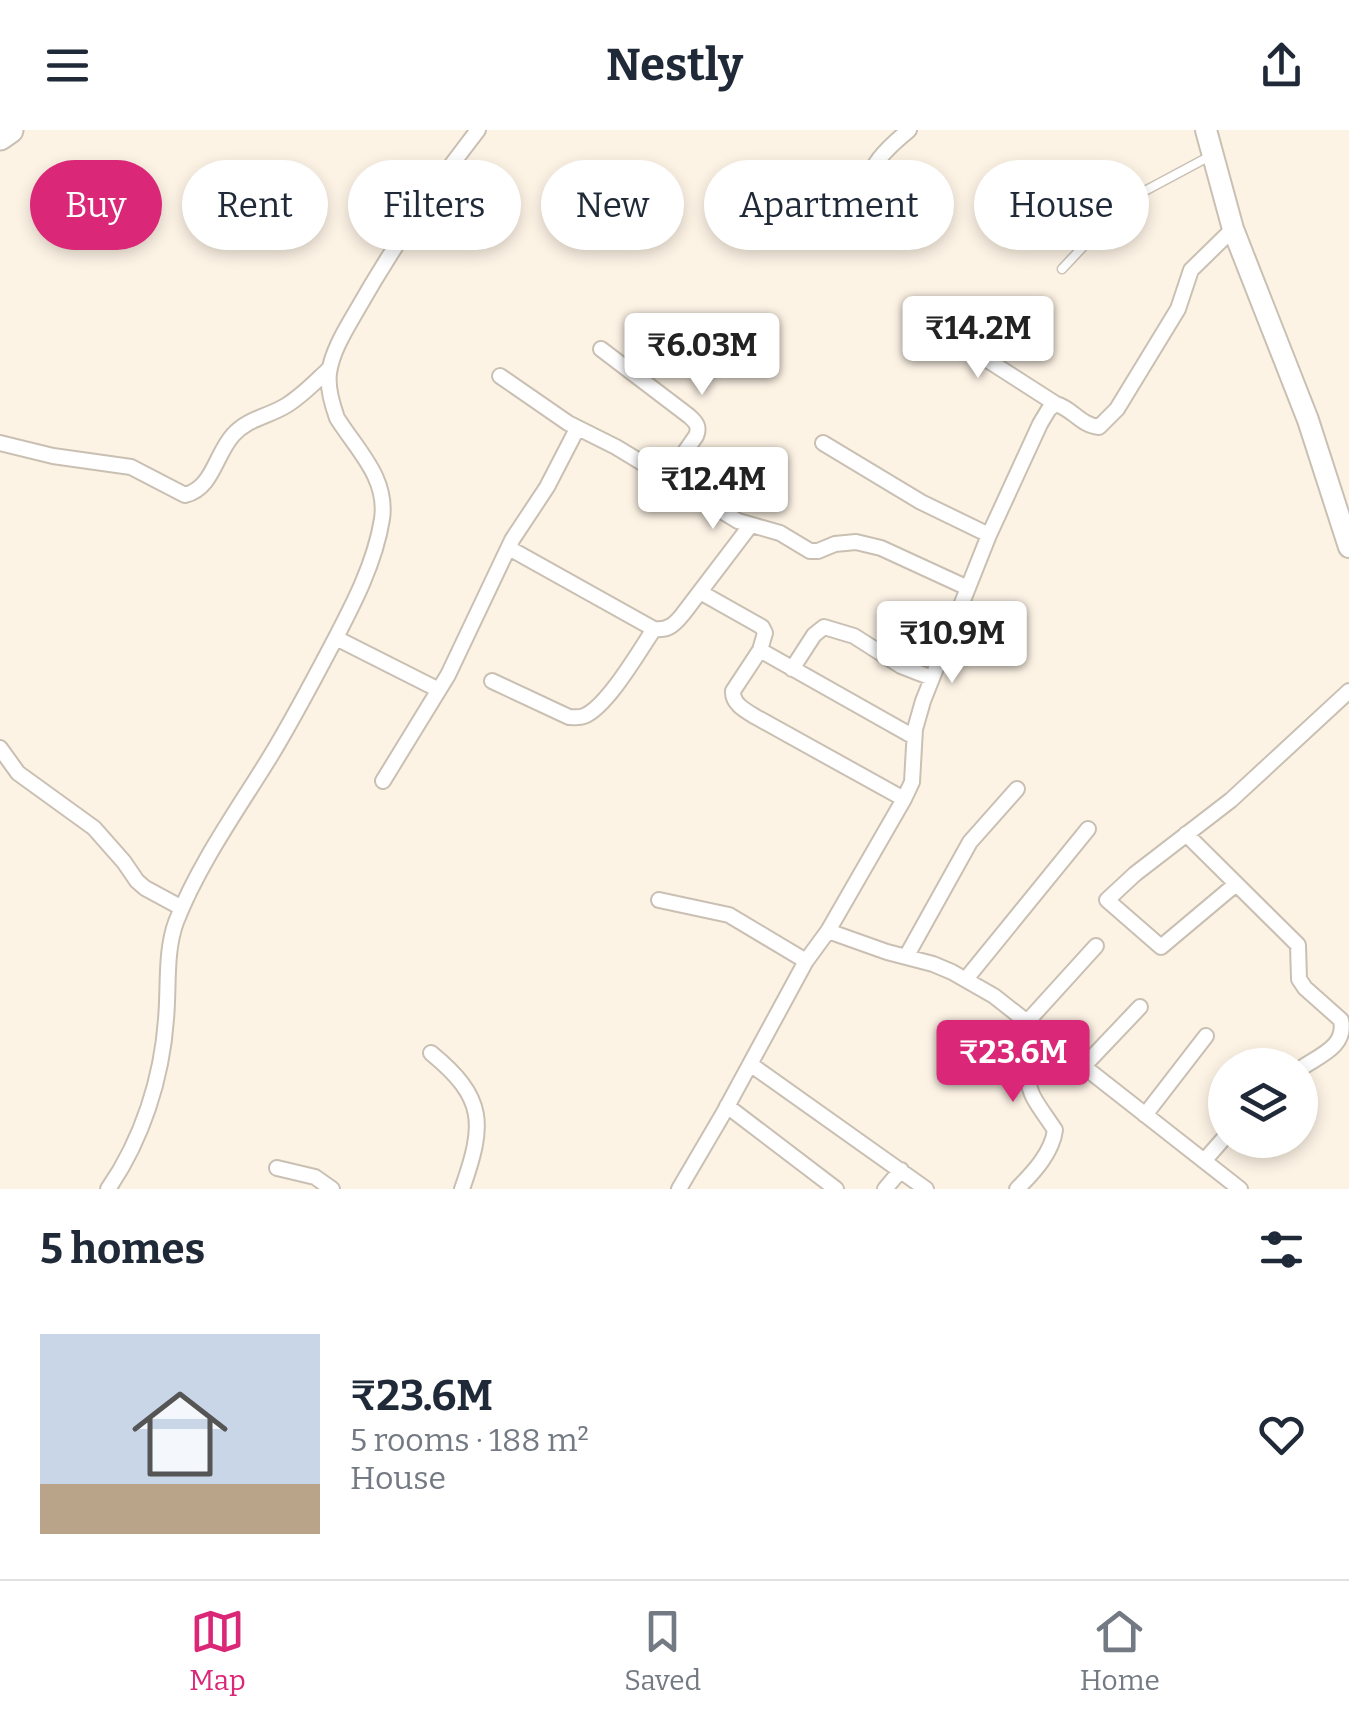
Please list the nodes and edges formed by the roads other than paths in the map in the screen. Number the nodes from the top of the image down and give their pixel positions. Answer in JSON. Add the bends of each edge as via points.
{"nodes":[{"id":1,"x":10,"y":130,"type":"edge"},
{"id":2,"x":478,"y":130,"type":"edge"},
{"id":3,"x":909,"y":130,"type":"edge"},
{"id":4,"x":1206,"y":130,"type":"edge"},
{"id":5,"x":0,"y":137,"type":"edge"},
{"id":6,"x":1213,"y":154,"type":"junction"},
{"id":7,"x":879,"y":160,"type":"edge"},
{"id":8,"x":1233,"y":228,"type":"junction"},
{"id":9,"x":1062,"y":268,"type":"dead end"},
{"id":10,"x":925,"y":320,"type":"dead end"},
{"id":11,"x":602,"y":349,"type":"dead end"},
{"id":12,"x":329,"y":369,"type":"junction"},
{"id":13,"x":500,"y":376,"type":"dead end"},
{"id":14,"x":1056,"y":404,"type":"junction"},
{"id":15,"x":576,"y":429,"type":"junction"},
{"id":16,"x":823,"y":442,"type":"dead end"},
{"id":17,"x":0,"y":443,"type":"edge"},
{"id":18,"x":666,"y":478,"type":"junction"},
{"id":19,"x":750,"y":526,"type":"junction"},
{"id":20,"x":990,"y":535,"type":"junction"},
{"id":21,"x":1349,"y":546,"type":"edge"},
{"id":22,"x":508,"y":548,"type":"junction"},
{"id":23,"x":968,"y":588,"type":"junction"},
{"id":24,"x":700,"y":592,"type":"junction"},
{"id":25,"x":654,"y":629,"type":"junction"},
{"id":26,"x":336,"y":638,"type":"junction"},
{"id":27,"x":760,"y":650,"type":"junction"},
{"id":28,"x":792,"y":669,"type":"junction"},
{"id":29,"x":932,"y":678,"type":"junction"},
{"id":30,"x":492,"y":680,"type":"dead end"},
{"id":31,"x":439,"y":690,"type":"junction"},
{"id":32,"x":1349,"y":692,"type":"edge"},
{"id":33,"x":914,"y":737,"type":"junction"},
{"id":34,"x":0,"y":748,"type":"edge"},
{"id":35,"x":383,"y":782,"type":"dead end"},
{"id":36,"x":1017,"y":790,"type":"dead end"},
{"id":37,"x":904,"y":799,"type":"junction"},
{"id":38,"x":1088,"y":829,"type":"dead end"},
{"id":39,"x":1186,"y":834,"type":"junction"},
{"id":40,"x":1236,"y":884,"type":"junction"},
{"id":41,"x":659,"y":900,"type":"dead end"},
{"id":42,"x":182,"y":908,"type":"junction"},
{"id":43,"x":828,"y":931,"type":"junction"},
{"id":44,"x":1096,"y":946,"type":"dead end"},
{"id":45,"x":906,"y":957,"type":"junction"},
{"id":46,"x":806,"y":961,"type":"junction"},
{"id":47,"x":966,"y":979,"type":"junction"},
{"id":48,"x":1140,"y":1006,"type":"dead end"},
{"id":49,"x":1027,"y":1022,"type":"junction"},
{"id":50,"x":1206,"y":1036,"type":"dead end"},
{"id":51,"x":1048,"y":1039,"type":"junction"},
{"id":52,"x":431,"y":1053,"type":"dead end"},
{"id":53,"x":1318,"y":1057,"type":"edge"},
{"id":54,"x":750,"y":1064,"type":"junction"},
{"id":55,"x":1083,"y":1067,"type":"junction"},
{"id":56,"x":727,"y":1106,"type":"junction"},
{"id":57,"x":1145,"y":1115,"type":"junction"},
{"id":58,"x":1208,"y":1156,"type":"edge"},
{"id":59,"x":1204,"y":1161,"type":"junction"},
{"id":60,"x":278,"y":1168,"type":"dead end"},
{"id":61,"x":901,"y":1170,"type":"junction"},
{"id":62,"x":108,"y":1189,"type":"edge"},
{"id":63,"x":332,"y":1189,"type":"edge"},
{"id":64,"x":462,"y":1189,"type":"edge"},
{"id":65,"x":679,"y":1189,"type":"edge"},
{"id":66,"x":836,"y":1189,"type":"edge"},
{"id":67,"x":885,"y":1189,"type":"edge"},
{"id":68,"x":926,"y":1189,"type":"edge"},
{"id":69,"x":1017,"y":1189,"type":"edge"},
{"id":70,"x":1240,"y":1189,"type":"edge"}],
"edges":[{"from":1,"to":5,"type":"highway"},
{"from":2,"to":12,"type":"street","via":[[397,242]]},
{"from":3,"to":7,"type":"street"},
{"from":4,"to":6,"type":"main road"},
{"from":6,"to":8,"type":"main road"},
{"from":6,"to":9,"type":"lane","via":[[1126,201]]},
{"from":8,"to":14,"type":"street","via":[[1191,270],[1178,309],[1106,421],[1090,426]]},
{"from":8,"to":21,"type":"main road"},
{"from":10,"to":14,"type":"street"},
{"from":11,"to":18,"type":"street","via":[[696,423],[696,436]]},
{"from":12,"to":17,"type":"street","via":[[284,407],[244,424],[200,488],[185,494],[131,466]]},
{"from":12,"to":26,"type":"street","via":[[337,418],[373,470],[383,498],[369,566]]},
{"from":13,"to":15,"type":"street"},
{"from":14,"to":20,"type":"street","via":[[1040,424]]},
{"from":15,"to":18,"type":"street"},
{"from":15,"to":22,"type":"street"},
{"from":16,"to":20,"type":"street"},
{"from":18,"to":19,"type":"street"},
{"from":19,"to":23,"type":"street","via":[[810,550],[867,544]]},
{"from":19,"to":24,"type":"street"},
{"from":20,"to":23,"type":"street"},
{"from":22,"to":25,"type":"street"},
{"from":22,"to":31,"type":"street"},
{"from":23,"to":29,"type":"street"},
{"from":24,"to":25,"type":"street","via":[[676,622]]},
{"from":24,"to":27,"type":"street","via":[[762,627]]},
{"from":25,"to":30,"type":"street","via":[[612,690],[581,718]]},
{"from":26,"to":31,"type":"street"},
{"from":26,"to":42,"type":"street"},
{"from":27,"to":28,"type":"street"},
{"from":27,"to":37,"type":"street","via":[[733,691],[736,702]]},
{"from":28,"to":29,"type":"street","via":[[824,627]]},
{"from":28,"to":33,"type":"street"},
{"from":29,"to":33,"type":"street"},
{"from":31,"to":35,"type":"street"},
{"from":32,"to":39,"type":"street"},
{"from":33,"to":37,"type":"street","via":[[914,770]]},
{"from":34,"to":42,"type":"street","via":[[18,774],[94,828],[136,881]]},
{"from":36,"to":45,"type":"street","via":[[970,842]]},
{"from":37,"to":43,"type":"street"},
{"from":38,"to":47,"type":"street"},
{"from":39,"to":40,"type":"street"},
{"from":39,"to":40,"type":"street","via":[[1108,900],[1161,948]]},
{"from":40,"to":53,"type":"street","via":[[1298,945],[1299,979],[1341,1020],[1337,1044]]},
{"from":41,"to":46,"type":"street","via":[[729,916]]},
{"from":42,"to":62,"type":"street","via":[[170,946],[159,1070],[131,1151]]},
{"from":43,"to":45,"type":"street"},
{"from":43,"to":46,"type":"street"},
{"from":44,"to":49,"type":"street"},
{"from":45,"to":47,"type":"street"},
{"from":46,"to":54,"type":"street"},
{"from":47,"to":49,"type":"street"},
{"from":48,"to":55,"type":"street"},
{"from":49,"to":51,"type":"street"},
{"from":50,"to":57,"type":"street"},
{"from":51,"to":55,"type":"street"},
{"from":51,"to":69,"type":"street","via":[[1032,1062],[1028,1083],[1054,1139]]},
{"from":52,"to":64,"type":"street","via":[[462,1080],[475,1110],[476,1137]]},
{"from":54,"to":56,"type":"street"},
{"from":54,"to":61,"type":"street"},
{"from":55,"to":57,"type":"street"},
{"from":56,"to":65,"type":"street"},
{"from":56,"to":66,"type":"street"},
{"from":57,"to":59,"type":"street"},
{"from":58,"to":59,"type":"street"},
{"from":59,"to":70,"type":"street"},
{"from":60,"to":63,"type":"street"},
{"from":61,"to":67,"type":"street"},
{"from":61,"to":68,"type":"street"}]}
